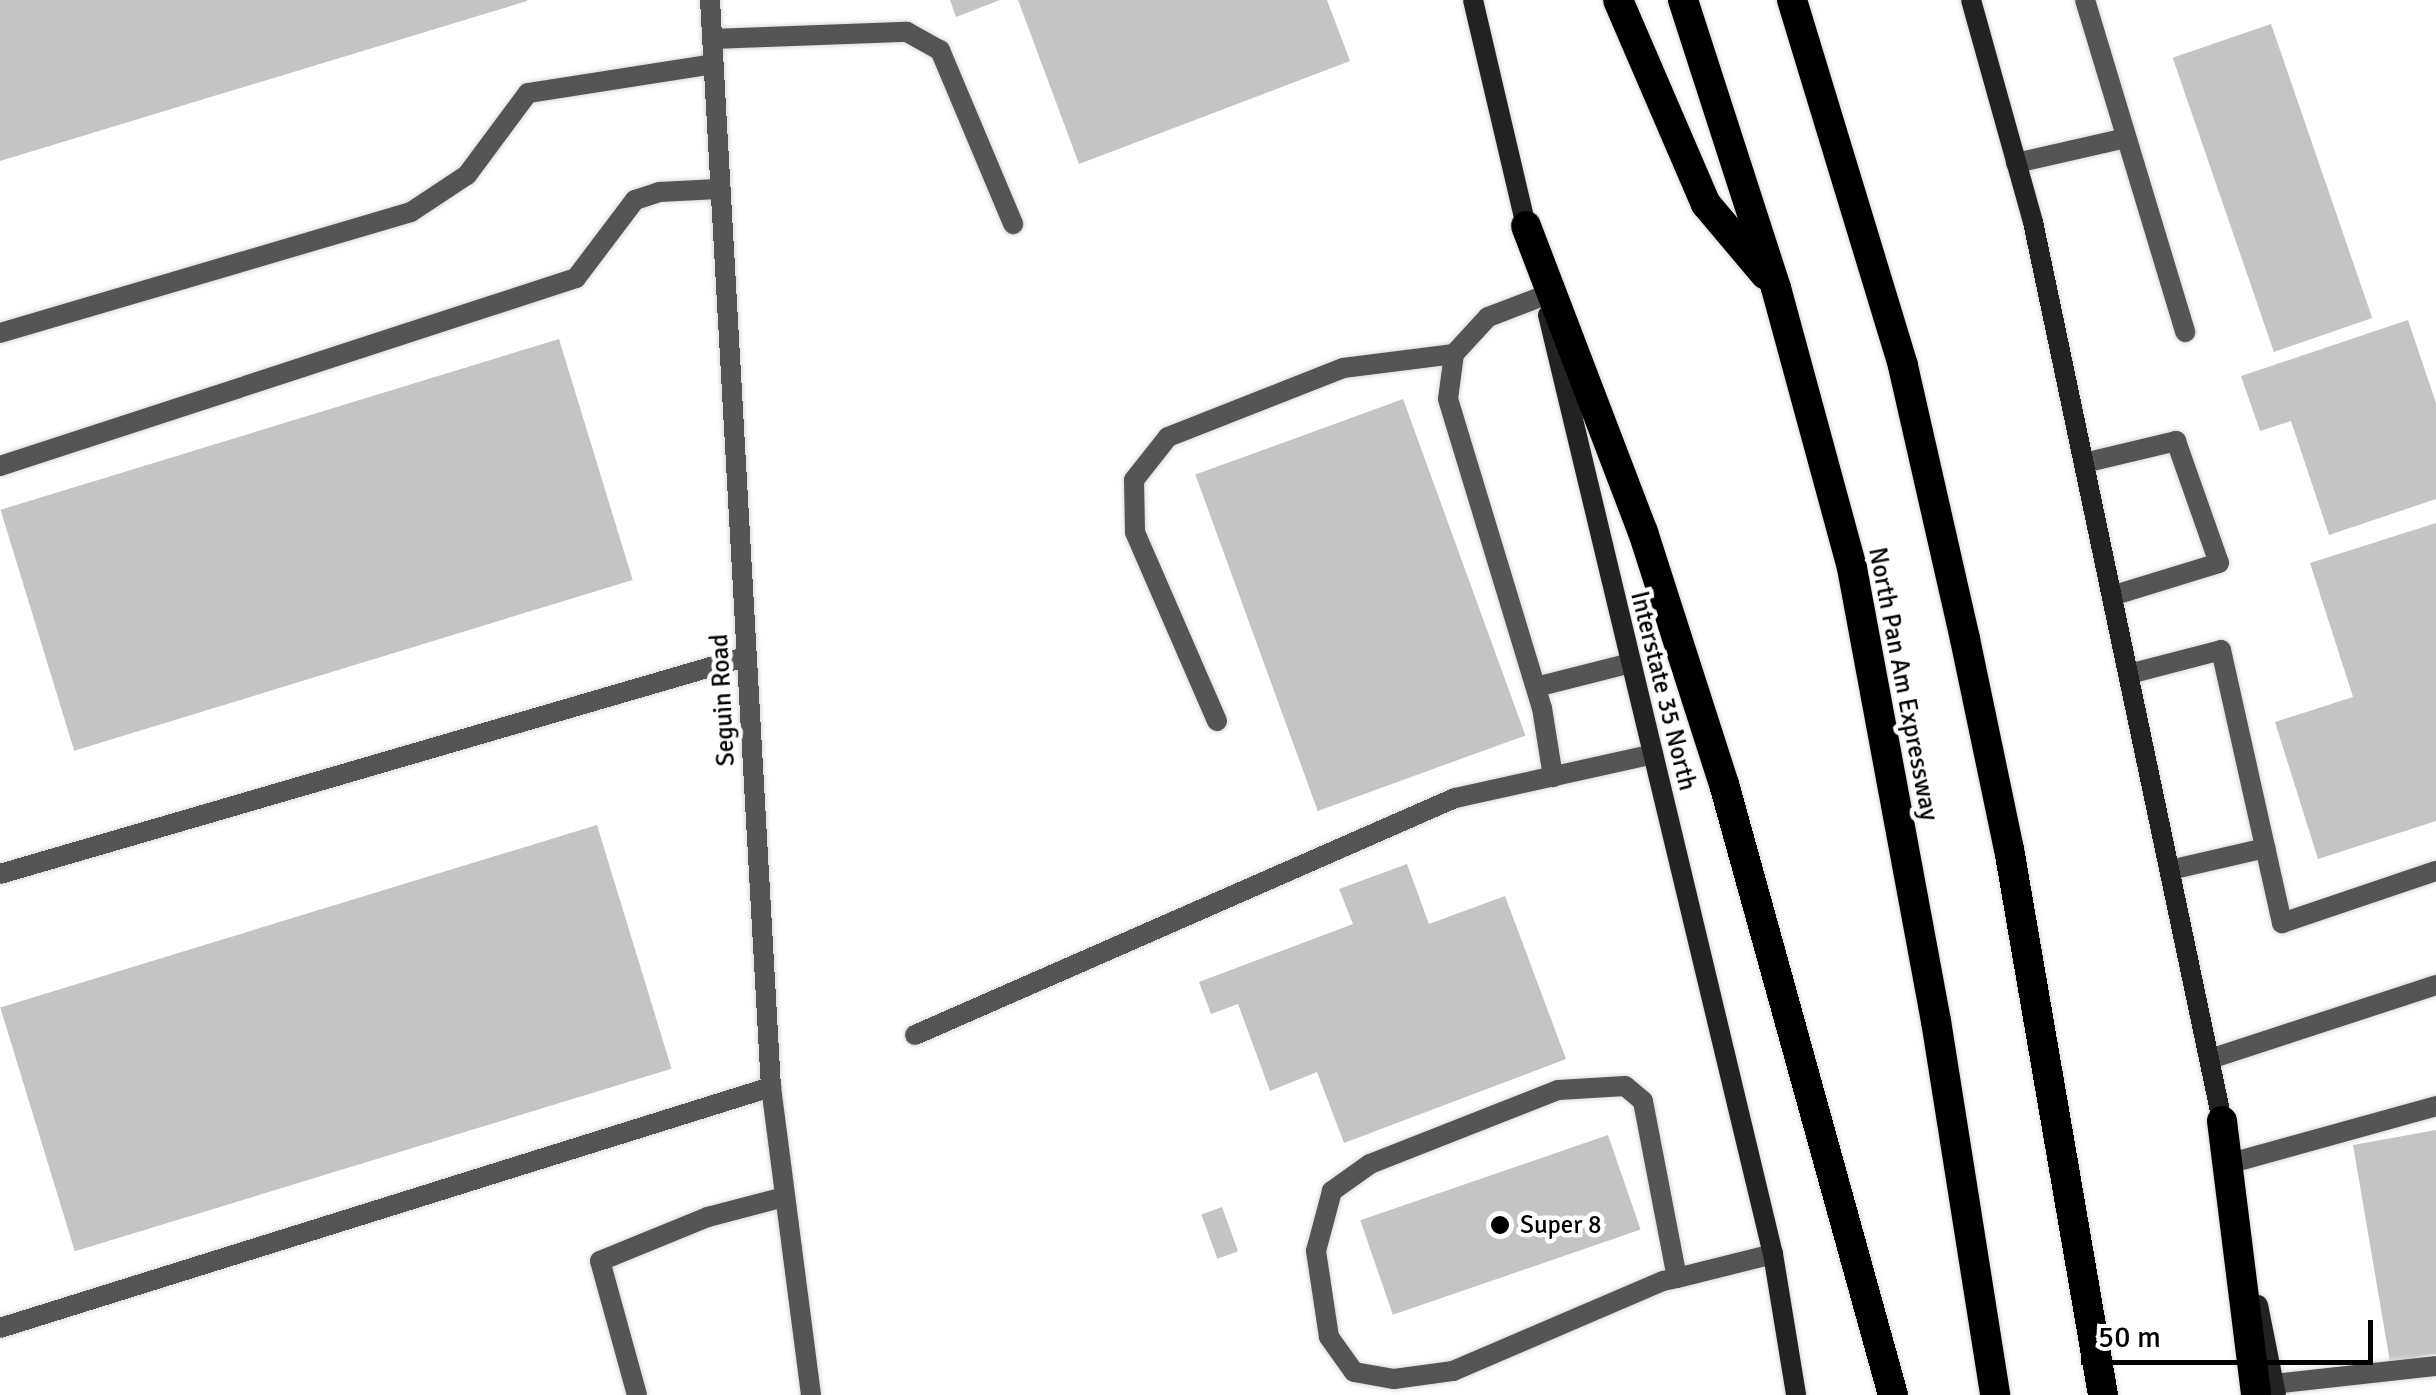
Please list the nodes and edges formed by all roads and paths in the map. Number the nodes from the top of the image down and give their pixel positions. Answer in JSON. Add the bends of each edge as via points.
{"nodes":[{"id":1,"x":710,"y":0,"type":"edge"},
{"id":2,"x":1473,"y":0,"type":"edge"},
{"id":3,"x":1618,"y":0,"type":"edge"},
{"id":4,"x":1684,"y":0,"type":"edge"},
{"id":5,"x":1792,"y":0,"type":"edge"},
{"id":6,"x":1972,"y":0,"type":"edge"},
{"id":7,"x":2085,"y":0,"type":"edge"},
{"id":8,"x":712,"y":38,"type":"junction"},
{"id":9,"x":714,"y":64,"type":"junction"},
{"id":10,"x":2126,"y":138,"type":"junction"},
{"id":11,"x":2016,"y":164,"type":"junction"},
{"id":12,"x":718,"y":190,"type":"junction"},
{"id":13,"x":1013,"y":224,"type":"dead end"},
{"id":14,"x":1526,"y":226,"type":"junction"},
{"id":15,"x":1776,"y":288,"type":"junction"},
{"id":16,"x":1543,"y":296,"type":"junction"},
{"id":17,"x":2184,"y":332,"type":"dead end"},
{"id":18,"x":0,"y":333,"type":"edge"},
{"id":19,"x":1454,"y":354,"type":"junction"},
{"id":20,"x":2084,"y":463,"type":"junction"},
{"id":21,"x":0,"y":466,"type":"edge"},
{"id":22,"x":2112,"y":596,"type":"junction"},
{"id":23,"x":745,"y":656,"type":"junction"},
{"id":24,"x":1631,"y":663,"type":"junction"},
{"id":25,"x":2128,"y":674,"type":"junction"},
{"id":26,"x":1536,"y":687,"type":"junction"},
{"id":27,"x":1217,"y":722,"type":"dead end"},
{"id":28,"x":1653,"y":754,"type":"junction"},
{"id":29,"x":1552,"y":776,"type":"junction"},
{"id":30,"x":2265,"y":848,"type":"junction"},
{"id":31,"x":2170,"y":870,"type":"junction"},
{"id":32,"x":2436,"y":871,"type":"edge"},
{"id":33,"x":0,"y":874,"type":"edge"},
{"id":34,"x":2436,"y":984,"type":"edge"},
{"id":35,"x":915,"y":1035,"type":"dead end"},
{"id":36,"x":2210,"y":1060,"type":"junction"},
{"id":37,"x":770,"y":1087,"type":"junction"},
{"id":38,"x":2436,"y":1106,"type":"edge"},
{"id":39,"x":2222,"y":1120,"type":"junction"},
{"id":40,"x":2230,"y":1163,"type":"junction"},
{"id":41,"x":784,"y":1197,"type":"junction"},
{"id":42,"x":1773,"y":1254,"type":"junction"},
{"id":43,"x":1676,"y":1278,"type":"junction"},
{"id":44,"x":0,"y":1328,"type":"edge"},
{"id":45,"x":2436,"y":1366,"type":"edge"},
{"id":46,"x":2268,"y":1391,"type":"edge"},
{"id":47,"x":637,"y":1395,"type":"edge"},
{"id":48,"x":811,"y":1395,"type":"edge"},
{"id":49,"x":1796,"y":1395,"type":"edge"},
{"id":50,"x":1893,"y":1395,"type":"edge"},
{"id":51,"x":1995,"y":1395,"type":"edge"},
{"id":52,"x":2103,"y":1395,"type":"edge"}],
"edges":[{"from":1,"to":8,"type":"street","name":"Seguin Road"},
{"from":2,"to":14,"type":"main road","name":"Interstate 35 North"},
{"from":3,"to":15,"type":"highway","via":[[1706,204]]},
{"from":4,"to":15,"type":"highway","name":"North Pan Am Expressway"},
{"from":5,"to":52,"type":"highway","via":[[1903,366],[1965,639],[2016,887]]},
{"from":6,"to":11,"type":"main road"},
{"from":7,"to":10,"type":"street"},
{"from":8,"to":9,"type":"street","name":"Seguin Road"},
{"from":8,"to":13,"type":"street","via":[[907,32],[940,50]]},
{"from":9,"to":12,"type":"street","name":"Seguin Road"},
{"from":9,"to":18,"type":"street","via":[[528,93],[468,175],[411,212]]},
{"from":10,"to":11,"type":"street"},
{"from":10,"to":17,"type":"street"},
{"from":11,"to":20,"type":"main road"},
{"from":12,"to":21,"type":"street","via":[[659,192],[635,200],[576,278]]},
{"from":12,"to":23,"type":"street","name":"Seguin Road"},
{"from":14,"to":16,"type":"main road","name":"Interstate 35 North"},
{"from":14,"to":50,"type":"highway","via":[[1643,532],[1724,784]]},
{"from":15,"to":51,"type":"highway","name":"North Pan Am Expressway","via":[[1852,568],[1936,1021]]},
{"from":16,"to":19,"type":"street","via":[[1488,317]]},
{"from":16,"to":24,"type":"main road","name":"Interstate 35 North"},
{"from":19,"to":26,"type":"street","via":[[1448,399]]},
{"from":19,"to":27,"type":"street","via":[[1343,368],[1168,437],[1134,480],[1136,532]]},
{"from":20,"to":22,"type":"main road"},
{"from":20,"to":22,"type":"street","via":[[2176,441],[2219,563]]},
{"from":22,"to":25,"type":"main road"},
{"from":23,"to":33,"type":"street"},
{"from":23,"to":37,"type":"street","name":"Seguin Road"},
{"from":24,"to":26,"type":"street"},
{"from":24,"to":28,"type":"main road","name":"Interstate 35 North"},
{"from":25,"to":30,"type":"street","via":[[2220,650]]},
{"from":25,"to":31,"type":"main road"},
{"from":26,"to":29,"type":"street"},
{"from":28,"to":29,"type":"street"},
{"from":28,"to":42,"type":"main road","name":"Interstate 35 North"},
{"from":29,"to":35,"type":"street","via":[[1455,798]]},
{"from":30,"to":31,"type":"street"},
{"from":30,"to":32,"type":"street","via":[[2282,923]]},
{"from":31,"to":36,"type":"main road"},
{"from":34,"to":36,"type":"street"},
{"from":36,"to":39,"type":"main road"},
{"from":37,"to":41,"type":"street","name":"Seguin Road"},
{"from":37,"to":44,"type":"street"},
{"from":38,"to":40,"type":"street"},
{"from":39,"to":40,"type":"main road"},
{"from":39,"to":46,"type":"highway"},
{"from":40,"to":46,"type":"main road"},
{"from":41,"to":47,"type":"street","via":[[708,1217],[600,1261]]},
{"from":41,"to":48,"type":"street","name":"Seguin Road"},
{"from":42,"to":43,"type":"street"},
{"from":42,"to":49,"type":"main road","name":"Interstate 35 North"},
{"from":43,"to":43,"type":"street","via":[[1504,1352],[1453,1370],[1394,1379],[1354,1372],[1328,1336],[1316,1251],[1332,1191],[1370,1164],[1558,1090],[1625,1086],[1642,1100]]},
{"from":45,"to":46,"type":"street"}]}
